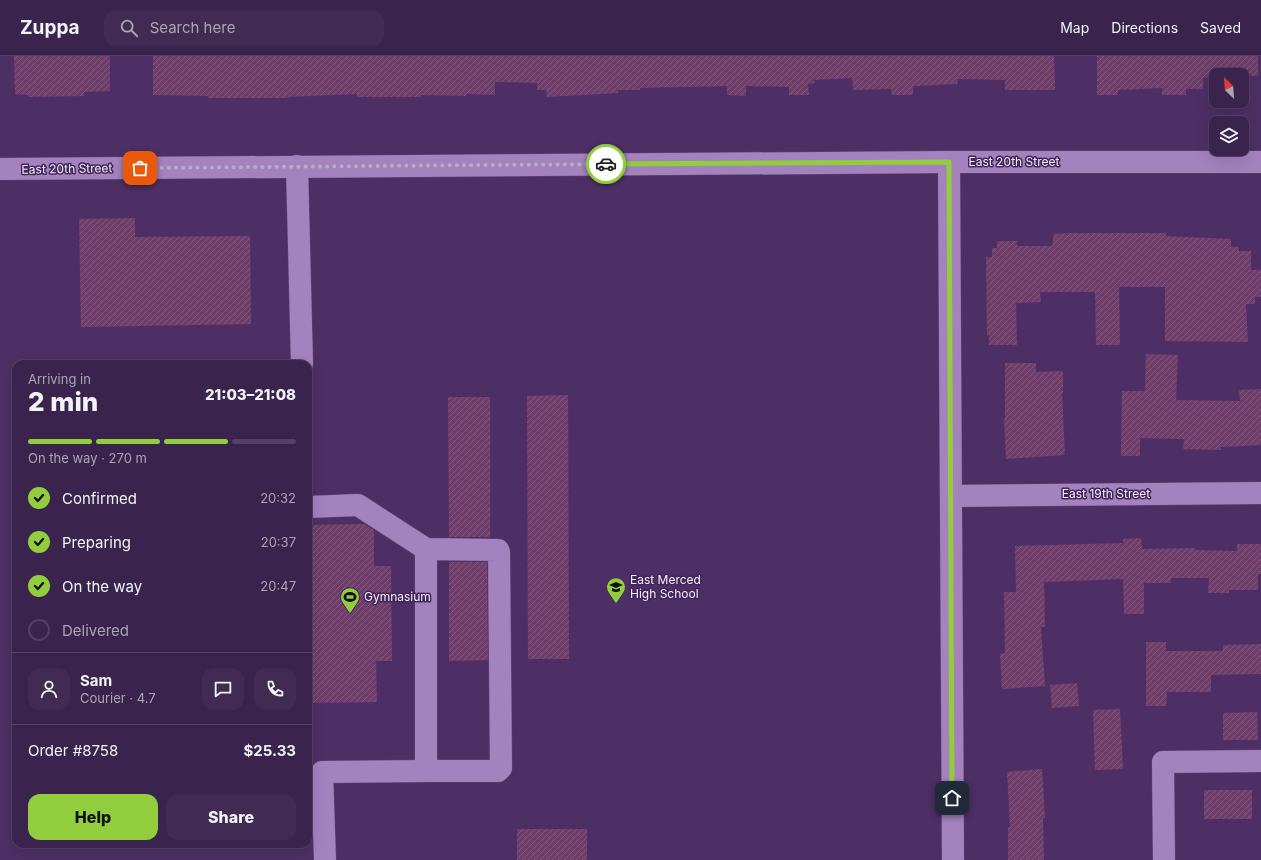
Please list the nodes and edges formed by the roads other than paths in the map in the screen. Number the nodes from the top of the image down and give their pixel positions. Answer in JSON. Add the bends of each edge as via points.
{"nodes":[{"id":1,"x":949,"y":162,"type":"junction"},
{"id":2,"x":1261,"y":162,"type":"edge"},
{"id":3,"x":296,"y":166,"type":"junction"},
{"id":4,"x":0,"y":169,"type":"edge"},
{"id":5,"x":302,"y":360,"type":"edge"},
{"id":6,"x":1261,"y":493,"type":"edge"},
{"id":7,"x":951,"y":496,"type":"junction"},
{"id":8,"x":312,"y":507,"type":"edge"},
{"id":9,"x":426,"y":548,"type":"junction"},
{"id":10,"x":1261,"y":761,"type":"edge"},
{"id":11,"x":426,"y":771,"type":"junction"},
{"id":12,"x":325,"y":860,"type":"edge"},
{"id":13,"x":953,"y":860,"type":"edge"},
{"id":14,"x":1164,"y":860,"type":"edge"}],
"edges":[{"from":1,"to":2,"type":"street","name":"East 20th Street"},
{"from":1,"to":3,"type":"street","name":"East 20th Street"},
{"from":1,"to":7,"type":"street"},
{"from":3,"to":4,"type":"street","name":"East 20th Street"},
{"from":3,"to":5,"type":"street"},
{"from":6,"to":7,"type":"street","name":"East 19th Street"},
{"from":7,"to":13,"type":"street"},
{"from":8,"to":9,"type":"street","via":[[358,505]]},
{"from":9,"to":11,"type":"street"},
{"from":9,"to":11,"type":"street","via":[[499,552],[501,768],[498,771]]},
{"from":10,"to":14,"type":"street","via":[[1163,762]]},
{"from":11,"to":12,"type":"street","via":[[322,772]]}]}
